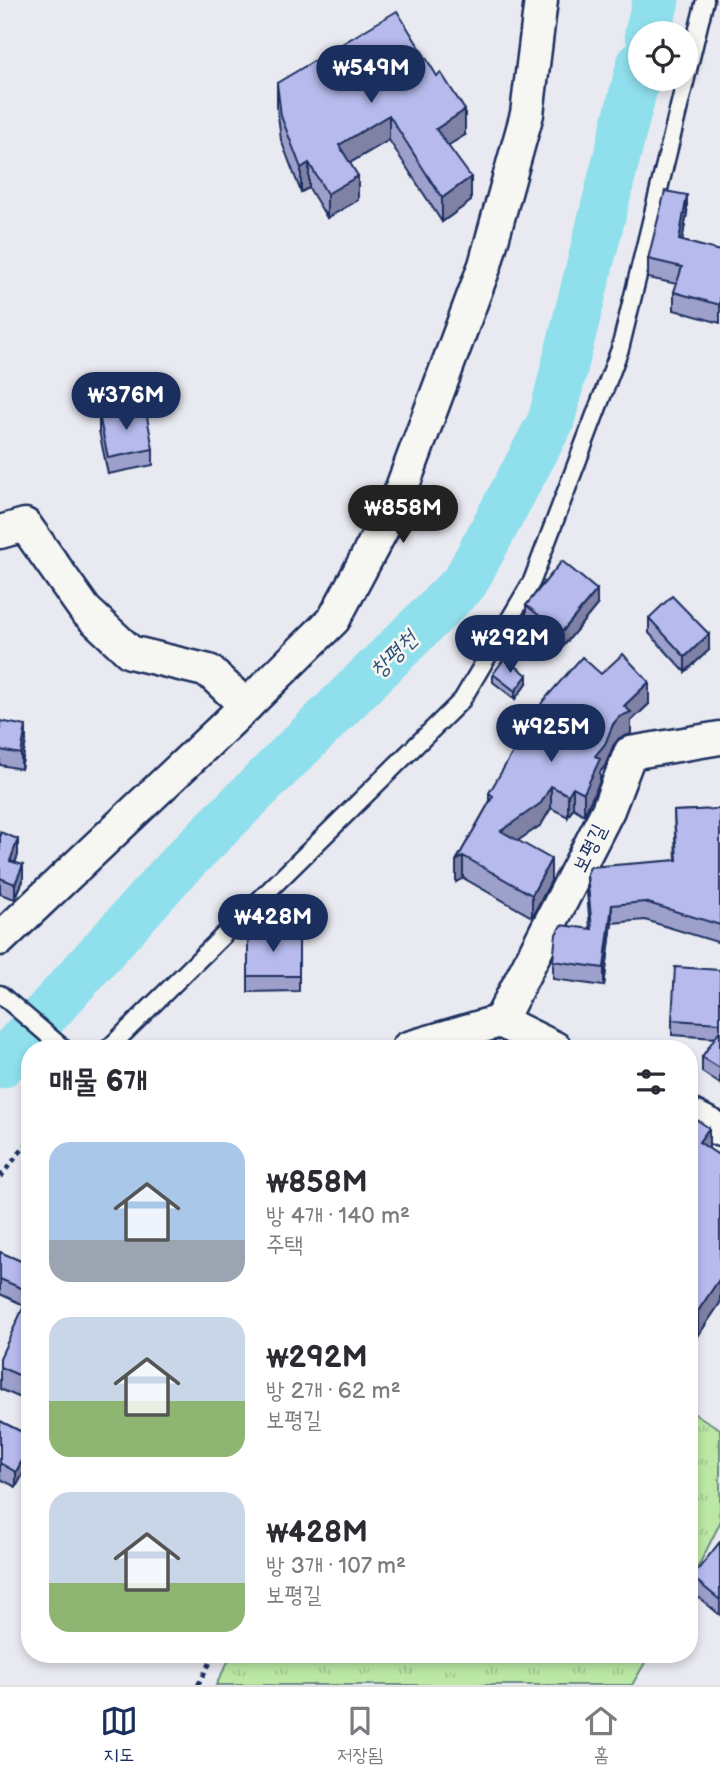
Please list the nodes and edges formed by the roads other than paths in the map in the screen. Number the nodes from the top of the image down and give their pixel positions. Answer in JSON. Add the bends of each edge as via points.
{"nodes":[{"id":1,"x":541,"y":0,"type":"edge"},
{"id":2,"x":705,"y":0,"type":"edge"},
{"id":3,"x":0,"y":532,"type":"edge"},
{"id":4,"x":246,"y":706,"type":"junction"},
{"id":5,"x":720,"y":738,"type":"edge"},
{"id":6,"x":0,"y":939,"type":"edge"},
{"id":7,"x":0,"y":995,"type":"edge"},
{"id":8,"x":500,"y":1021,"type":"junction"},
{"id":9,"x":53,"y":1040,"type":"edge"},
{"id":10,"x":117,"y":1040,"type":"edge"},
{"id":11,"x":435,"y":1040,"type":"edge"},
{"id":12,"x":539,"y":1040,"type":"edge"},
{"id":13,"x":698,"y":1119,"type":"edge"},
{"id":14,"x":720,"y":1130,"type":"edge"}],
"edges":[{"from":1,"to":4,"type":"street","via":[[527,114],[485,265],[397,501],[334,619]]},
{"from":2,"to":10,"type":"lane","via":[[620,349],[532,581],[463,700]]},
{"from":3,"to":4,"type":"street","via":[[24,525],[85,610],[130,652],[209,671]]},
{"from":4,"to":6,"type":"street"},
{"from":5,"to":8,"type":"street","name":"보평길","via":[[630,753],[608,810]]},
{"from":7,"to":9,"type":"lane"},
{"from":8,"to":11,"type":"street"},
{"from":8,"to":12,"type":"street"},
{"from":13,"to":14,"type":"street"}]}
